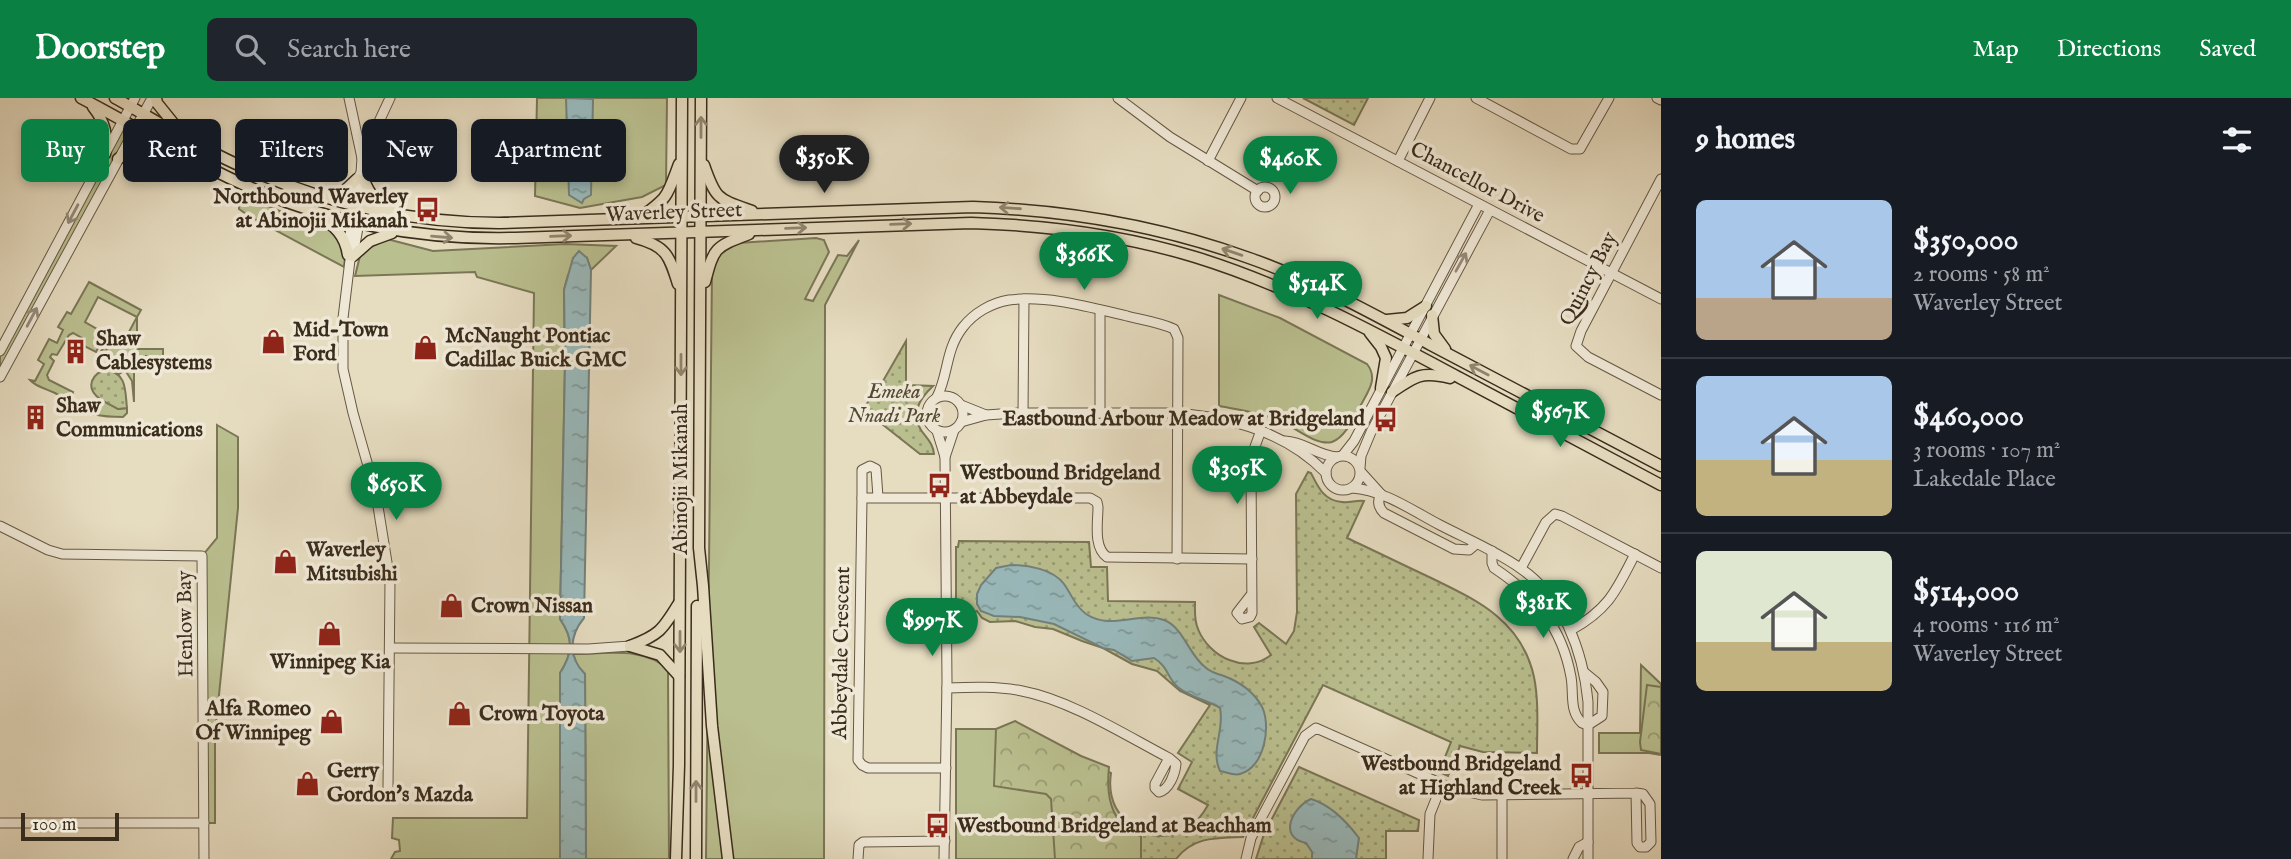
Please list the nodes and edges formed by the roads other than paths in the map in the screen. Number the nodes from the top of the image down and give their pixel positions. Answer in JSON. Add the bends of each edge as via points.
{"nodes":[{"id":1,"x":115,"y":98,"type":"edge"},
{"id":2,"x":154,"y":98,"type":"edge"},
{"id":3,"x":349,"y":98,"type":"edge"},
{"id":4,"x":390,"y":98,"type":"edge"},
{"id":5,"x":682,"y":98,"type":"edge"},
{"id":6,"x":701,"y":98,"type":"edge"},
{"id":7,"x":1118,"y":98,"type":"edge"},
{"id":8,"x":1241,"y":98,"type":"edge"},
{"id":9,"x":1277,"y":98,"type":"edge"},
{"id":10,"x":1430,"y":98,"type":"edge"},
{"id":11,"x":1476,"y":98,"type":"edge"},
{"id":12,"x":1608,"y":98,"type":"edge"},
{"id":13,"x":85,"y":100,"type":"edge"},
{"id":14,"x":132,"y":102,"type":"edge"},
{"id":15,"x":143,"y":113,"type":"junction"},
{"id":16,"x":101,"y":119,"type":"edge"},
{"id":17,"x":140,"y":119,"type":"edge"},
{"id":18,"x":154,"y":119,"type":"edge"},
{"id":19,"x":171,"y":119,"type":"edge"},
{"id":20,"x":380,"y":119,"type":"edge"},
{"id":21,"x":122,"y":120,"type":"junction"},
{"id":22,"x":109,"y":146,"type":"edge"},
{"id":23,"x":123,"y":150,"type":"edge"},
{"id":24,"x":123,"y":155,"type":"edge"},
{"id":25,"x":682,"y":155,"type":"junction"},
{"id":26,"x":221,"y":156,"type":"edge"},
{"id":27,"x":701,"y":156,"type":"junction"},
{"id":28,"x":362,"y":158,"type":"joint"},
{"id":29,"x":118,"y":159,"type":"junction"},
{"id":30,"x":1208,"y":161,"type":"junction"},
{"id":31,"x":1398,"y":162,"type":"junction"},
{"id":32,"x":221,"y":173,"type":"edge"},
{"id":33,"x":360,"y":177,"type":"junction"},
{"id":34,"x":1661,"y":179,"type":"edge"},
{"id":35,"x":90,"y":182,"type":"edge"},
{"id":36,"x":1258,"y":191,"type":"dead end"},
{"id":37,"x":320,"y":196,"type":"junction"},
{"id":38,"x":1651,"y":197,"type":"junction"},
{"id":39,"x":1661,"y":202,"type":"edge"},
{"id":40,"x":1479,"y":204,"type":"junction"},
{"id":41,"x":297,"y":205,"type":"junction"},
{"id":42,"x":357,"y":207,"type":"junction"},
{"id":43,"x":1490,"y":210,"type":"junction"},
{"id":44,"x":758,"y":213,"type":"junction"},
{"id":45,"x":701,"y":215,"type":"junction"},
{"id":46,"x":682,"y":216,"type":"junction"},
{"id":47,"x":408,"y":217,"type":"junction"},
{"id":48,"x":639,"y":218,"type":"junction"},
{"id":49,"x":355,"y":222,"type":"junction"},
{"id":50,"x":758,"y":230,"type":"junction"},
{"id":51,"x":397,"y":231,"type":"junction"},
{"id":52,"x":701,"y":232,"type":"junction"},
{"id":53,"x":682,"y":233,"type":"junction"},
{"id":54,"x":627,"y":234,"type":"junction"},
{"id":55,"x":350,"y":257,"type":"junction"},
{"id":56,"x":1612,"y":272,"type":"junction"},
{"id":57,"x":681,"y":297,"type":"junction"},
{"id":58,"x":700,"y":298,"type":"junction"},
{"id":59,"x":1024,"y":299,"type":"junction"},
{"id":60,"x":1661,"y":299,"type":"edge"},
{"id":61,"x":1100,"y":310,"type":"junction"},
{"id":62,"x":1429,"y":310,"type":"junction"},
{"id":63,"x":1384,"y":320,"type":"junction"},
{"id":64,"x":1367,"y":329,"type":"junction"},
{"id":65,"x":1415,"y":336,"type":"junction"},
{"id":66,"x":1408,"y":350,"type":"junction"},
{"id":67,"x":0,"y":351,"type":"edge"},
{"id":68,"x":1449,"y":354,"type":"junction"},
{"id":69,"x":946,"y":371,"type":"junction"},
{"id":70,"x":0,"y":377,"type":"edge"},
{"id":71,"x":1464,"y":381,"type":"junction"},
{"id":72,"x":1386,"y":390,"type":"junction"},
{"id":73,"x":1661,"y":395,"type":"edge"},
{"id":74,"x":937,"y":397,"type":"junction"},
{"id":75,"x":952,"y":397,"type":"junction"},
{"id":76,"x":961,"y":405,"type":"junction"},
{"id":77,"x":1023,"y":413,"type":"junction"},
{"id":78,"x":1100,"y":413,"type":"junction"},
{"id":79,"x":1177,"y":413,"type":"junction"},
{"id":80,"x":986,"y":415,"type":"junction"},
{"id":81,"x":961,"y":422,"type":"junction"},
{"id":82,"x":954,"y":430,"type":"junction"},
{"id":83,"x":1262,"y":430,"type":"junction"},
{"id":84,"x":937,"y":431,"type":"junction"},
{"id":85,"x":1285,"y":441,"type":"junction"},
{"id":86,"x":1340,"y":456,"type":"junction"},
{"id":87,"x":945,"y":457,"type":"junction"},
{"id":88,"x":1661,"y":466,"type":"edge"},
{"id":89,"x":1360,"y":470,"type":"junction"},
{"id":90,"x":1326,"y":473,"type":"junction"},
{"id":91,"x":1661,"y":485,"type":"edge"},
{"id":92,"x":1352,"y":488,"type":"junction"},
{"id":93,"x":1381,"y":494,"type":"junction"},
{"id":94,"x":878,"y":497,"type":"junction"},
{"id":95,"x":862,"y":498,"type":"junction"},
{"id":96,"x":946,"y":498,"type":"junction"},
{"id":97,"x":0,"y":526,"type":"edge"},
{"id":98,"x":1476,"y":544,"type":"junction"},
{"id":99,"x":699,"y":548,"type":"junction"},
{"id":100,"x":1492,"y":551,"type":"junction"},
{"id":101,"x":1635,"y":554,"type":"junction"},
{"id":102,"x":1177,"y":559,"type":"junction"},
{"id":103,"x":1252,"y":559,"type":"junction"},
{"id":104,"x":1521,"y":568,"type":"junction"},
{"id":105,"x":1661,"y":568,"type":"edge"},
{"id":106,"x":1251,"y":595,"type":"dead end"},
{"id":107,"x":680,"y":600,"type":"junction"},
{"id":108,"x":1572,"y":630,"type":"junction"},
{"id":109,"x":630,"y":646,"type":"junction"},
{"id":110,"x":390,"y":648,"type":"junction"},
{"id":111,"x":1585,"y":673,"type":"junction"},
{"id":112,"x":680,"y":676,"type":"junction"},
{"id":113,"x":947,"y":688,"type":"junction"},
{"id":114,"x":1588,"y":725,"type":"junction"},
{"id":115,"x":1169,"y":758,"type":"dead end"},
{"id":116,"x":946,"y":768,"type":"junction"},
{"id":117,"x":678,"y":784,"type":"junction"},
{"id":118,"x":1441,"y":784,"type":"junction"},
{"id":119,"x":388,"y":787,"type":"dead end"},
{"id":120,"x":1636,"y":793,"type":"junction"},
{"id":121,"x":1589,"y":794,"type":"junction"},
{"id":122,"x":1502,"y":795,"type":"junction"},
{"id":123,"x":0,"y":823,"type":"edge"},
{"id":124,"x":204,"y":823,"type":"junction"},
{"id":125,"x":944,"y":841,"type":"junction"},
{"id":126,"x":1588,"y":842,"type":"junction"},
{"id":127,"x":204,"y":859,"type":"edge"},
{"id":128,"x":676,"y":859,"type":"edge"},
{"id":129,"x":684,"y":859,"type":"edge"},
{"id":130,"x":696,"y":859,"type":"edge"},
{"id":131,"x":728,"y":859,"type":"edge"},
{"id":132,"x":858,"y":859,"type":"edge"},
{"id":133,"x":944,"y":859,"type":"edge"},
{"id":134,"x":1246,"y":859,"type":"edge"},
{"id":135,"x":1428,"y":859,"type":"edge"},
{"id":136,"x":1502,"y":859,"type":"edge"},
{"id":137,"x":1573,"y":859,"type":"edge"},
{"id":138,"x":1588,"y":859,"type":"edge"}],
"edges":[{"from":1,"to":14,"type":"main road","name":"Waverley Street"},
{"from":2,"to":15,"type":"street"},
{"from":2,"to":19,"type":"main road"},
{"from":3,"to":28,"type":"street"},
{"from":4,"to":20,"type":"street"},
{"from":5,"to":25,"type":"main road","name":"Abinojii Mikanah"},
{"from":27,"to":6,"type":"main road","name":"Abinojii Mikanah","one_way":true},
{"from":7,"to":30,"type":"street"},
{"from":8,"to":30,"type":"street"},
{"from":9,"to":31,"type":"street","name":"Chancellor Drive"},
{"from":10,"to":31,"type":"street"},
{"from":11,"to":12,"type":"street","via":[[1571,149],[1580,149]]},
{"from":13,"to":16,"type":"main road"},
{"from":13,"to":21,"type":"main road","name":"Waverley Street"},
{"from":14,"to":15,"type":"main road","name":"Waverley Street"},
{"from":14,"to":21,"type":"street"},
{"from":15,"to":17,"type":"street"},
{"from":15,"to":18,"type":"main road","name":"Waverley Street"},
{"from":21,"to":22,"type":"street"},
{"from":23,"to":29,"type":"street"},
{"from":24,"to":29,"type":"main road"},
{"from":25,"to":46,"type":"main road","name":"Abinojii Mikanah"},
{"from":25,"to":48,"type":"main road","via":[[668,195]]},
{"from":26,"to":37,"type":"main road","name":"Waverley Street"},
{"from":27,"to":44,"type":"main road","via":[[716,194]]},
{"from":27,"to":45,"type":"main road","name":"Abinojii Mikanah"},
{"from":28,"to":33,"type":"street"},
{"from":70,"to":29,"type":"street","one_way":true},
{"from":30,"to":36,"type":"street"},
{"from":31,"to":40,"type":"street","name":"Chancellor Drive"},
{"from":32,"to":41,"type":"main road","name":"Waverley Street"},
{"from":33,"to":37,"type":"main road","via":[[342,193]]},
{"from":33,"to":42,"type":"street"},
{"from":33,"to":47,"type":"main road","via":[[374,200]]},
{"from":34,"to":38,"type":"street","name":"Quincy Bay"},
{"from":35,"to":67,"type":"street","one_way":true},
{"from":37,"to":42,"type":"main road","name":"Waverley Street"},
{"from":38,"to":39,"type":"street"},
{"from":38,"to":56,"type":"street","name":"Quincy Bay"},
{"from":40,"to":43,"type":"street","name":"Chancellor Drive"},
{"from":40,"to":62,"type":"street"},
{"from":41,"to":49,"type":"main road","name":"Waverley Street"},
{"from":41,"to":55,"type":"main road","via":[[340,232]]},
{"from":42,"to":47,"type":"main road","name":"Waverley Street"},
{"from":42,"to":49,"type":"street"},
{"from":43,"to":56,"type":"street","name":"Chancellor Drive"},
{"from":62,"to":43,"type":"street","one_way":true},
{"from":44,"to":45,"type":"main road","name":"Waverley Street"},
{"from":63,"to":44,"type":"main road","name":"Waverley Street","one_way":true,"via":[[1250,258],[1101,219],[955,206]]},
{"from":45,"to":46,"type":"main road","name":"Waverley Street"},
{"from":45,"to":52,"type":"main road","name":"Abinojii Mikanah"},
{"from":46,"to":48,"type":"main road","name":"Waverley Street"},
{"from":46,"to":53,"type":"main road","name":"Abinojii Mikanah"},
{"from":47,"to":48,"type":"main road","name":"Waverley Street","via":[[487,223]]},
{"from":49,"to":51,"type":"main road","name":"Waverley Street"},
{"from":49,"to":55,"type":"street"},
{"from":50,"to":52,"type":"main road","name":"Waverley Street"},
{"from":50,"to":58,"type":"main road","via":[[718,249],[709,262]]},
{"from":50,"to":64,"type":"main road","name":"Waverley Street","one_way":true,"via":[[971,223],[1088,233],[1159,247],[1236,271]]},
{"from":51,"to":54,"type":"main road","name":"Waverley Street","one_way":true,"via":[[475,239]]},
{"from":51,"to":55,"type":"main road","via":[[370,241]]},
{"from":52,"to":53,"type":"main road","name":"Waverley Street"},
{"from":52,"to":58,"type":"main road","name":"Abinojii Mikanah"},
{"from":53,"to":54,"type":"main road","name":"Waverley Street"},
{"from":53,"to":57,"type":"main road","name":"Abinojii Mikanah"},
{"from":54,"to":57,"type":"main road","via":[[655,244],[665,253]]},
{"from":55,"to":110,"type":"street","via":[[343,369],[385,547]]},
{"from":56,"to":60,"type":"street","name":"Chancellor Drive"},
{"from":56,"to":73,"type":"street","name":"Quincy Bay","via":[[1576,346],[1588,357]]},
{"from":57,"to":107,"type":"main road","name":"Abinojii Mikanah","one_way":true},
{"from":58,"to":99,"type":"main road","name":"Abinojii Mikanah"},
{"from":59,"to":61,"type":"street"},
{"from":59,"to":69,"type":"street","via":[[994,304],[973,316],[951,345]]},
{"from":59,"to":77,"type":"street"},
{"from":61,"to":78,"type":"street"},
{"from":61,"to":79,"type":"street","via":[[1176,331]]},
{"from":62,"to":63,"type":"main road"},
{"from":62,"to":65,"type":"street"},
{"from":62,"to":68,"type":"main road","via":[[1434,334]]},
{"from":63,"to":65,"type":"main road","name":"Waverley Street"},
{"from":64,"to":66,"type":"main road","name":"Waverley Street"},
{"from":64,"to":72,"type":"main road","via":[[1385,355]]},
{"from":65,"to":66,"type":"street"},
{"from":65,"to":68,"type":"main road","name":"Waverley Street"},
{"from":66,"to":71,"type":"main road","name":"Waverley Street"},
{"from":66,"to":72,"type":"street"},
{"from":88,"to":68,"type":"main road","name":"Waverley Street","one_way":true},
{"from":69,"to":74,"type":"street"},
{"from":69,"to":75,"type":"street"},
{"from":71,"to":72,"type":"main road","via":[[1425,374]]},
{"from":71,"to":91,"type":"main road","name":"Waverley Street"},
{"from":72,"to":86,"type":"street"},
{"from":72,"to":89,"type":"street","via":[[1362,452]]},
{"from":74,"to":75,"type":"street"},
{"from":74,"to":84,"type":"street","via":[[926,414]]},
{"from":75,"to":76,"type":"street"},
{"from":76,"to":80,"type":"street"},
{"from":76,"to":81,"type":"street"},
{"from":77,"to":78,"type":"street"},
{"from":77,"to":80,"type":"street"},
{"from":78,"to":79,"type":"street"},
{"from":79,"to":83,"type":"street"},
{"from":79,"to":102,"type":"street"},
{"from":80,"to":81,"type":"street"},
{"from":81,"to":82,"type":"street"},
{"from":82,"to":84,"type":"street"},
{"from":82,"to":87,"type":"street"},
{"from":83,"to":85,"type":"street"},
{"from":83,"to":103,"type":"street","via":[[1251,466]]},
{"from":84,"to":87,"type":"street"},
{"from":85,"to":86,"type":"street","via":[[1296,441],[1323,456]]},
{"from":85,"to":90,"type":"street"},
{"from":86,"to":89,"type":"street","via":[[1352,458]]},
{"from":86,"to":90,"type":"street","via":[[1328,465]]},
{"from":87,"to":96,"type":"street"},
{"from":89,"to":92,"type":"street"},
{"from":89,"to":93,"type":"street"},
{"from":90,"to":92,"type":"street","via":[[1333,487]]},
{"from":92,"to":93,"type":"street"},
{"from":93,"to":98,"type":"street"},
{"from":93,"to":98,"type":"street","via":[[1379,507],[1384,513],[1454,549],[1469,550]]},
{"from":94,"to":95,"type":"street"},
{"from":94,"to":95,"type":"street","name":"Abbeydale Crescent","via":[[878,475],[870,466],[862,470]]},
{"from":94,"to":96,"type":"street"},
{"from":95,"to":116,"type":"street","name":"Abbeydale Crescent","via":[[858,760],[868,768]]},
{"from":96,"to":102,"type":"street","via":[[1094,499],[1099,544],[1107,557]]},
{"from":96,"to":113,"type":"street"},
{"from":97,"to":124,"type":"street","name":"Henlow Bay","via":[[62,554],[202,556]]},
{"from":98,"to":100,"type":"street"},
{"from":130,"to":99,"type":"main road","one_way":true},
{"from":99,"to":131,"type":"main road","name":"Abinojii Mikanah","via":[[713,744]]},
{"from":100,"to":104,"type":"street"},
{"from":100,"to":114,"type":"street","via":[[1494,568],[1527,592],[1553,626],[1572,678],[1574,711]]},
{"from":101,"to":104,"type":"street","via":[[1555,514]]},
{"from":101,"to":105,"type":"street"},
{"from":101,"to":108,"type":"street","via":[[1607,604]]},
{"from":102,"to":103,"type":"street"},
{"from":103,"to":106,"type":"street"},
{"from":104,"to":108,"type":"street"},
{"from":107,"to":109,"type":"main road","via":[[657,634]]},
{"from":107,"to":112,"type":"main road","name":"Abinojii Mikanah","one_way":true},
{"from":108,"to":111,"type":"street"},
{"from":109,"to":110,"type":"street"},
{"from":109,"to":112,"type":"main road","via":[[660,655]]},
{"from":110,"to":119,"type":"street"},
{"from":111,"to":114,"type":"street"},
{"from":111,"to":114,"type":"street","via":[[1603,692],[1602,716]]},
{"from":112,"to":117,"type":"main road","name":"Abinojii Mikanah"},
{"from":113,"to":115,"type":"street","via":[[1012,689],[1042,696]]},
{"from":113,"to":116,"type":"street"},
{"from":114,"to":121,"type":"street"},
{"from":116,"to":125,"type":"street"},
{"from":117,"to":128,"type":"main road","name":"Abinojii Mikanah"},
{"from":117,"to":129,"type":"main road"},
{"from":118,"to":122,"type":"street","via":[[1471,794]]},
{"from":118,"to":134,"type":"street","via":[[1321,729],[1311,729],[1257,825]]},
{"from":118,"to":135,"type":"street","via":[[1430,814]]},
{"from":120,"to":120,"type":"street","via":[[1637,843],[1646,847],[1651,842],[1650,804],[1643,794]]},
{"from":120,"to":121,"type":"street"},
{"from":121,"to":122,"type":"street"},
{"from":121,"to":126,"type":"street"},
{"from":122,"to":136,"type":"street"},
{"from":123,"to":124,"type":"street"},
{"from":124,"to":127,"type":"street","name":"Henlow Bay"},
{"from":125,"to":132,"type":"street","via":[[863,842]]},
{"from":125,"to":133,"type":"street"},
{"from":126,"to":137,"type":"street"},
{"from":126,"to":138,"type":"street"}]}
